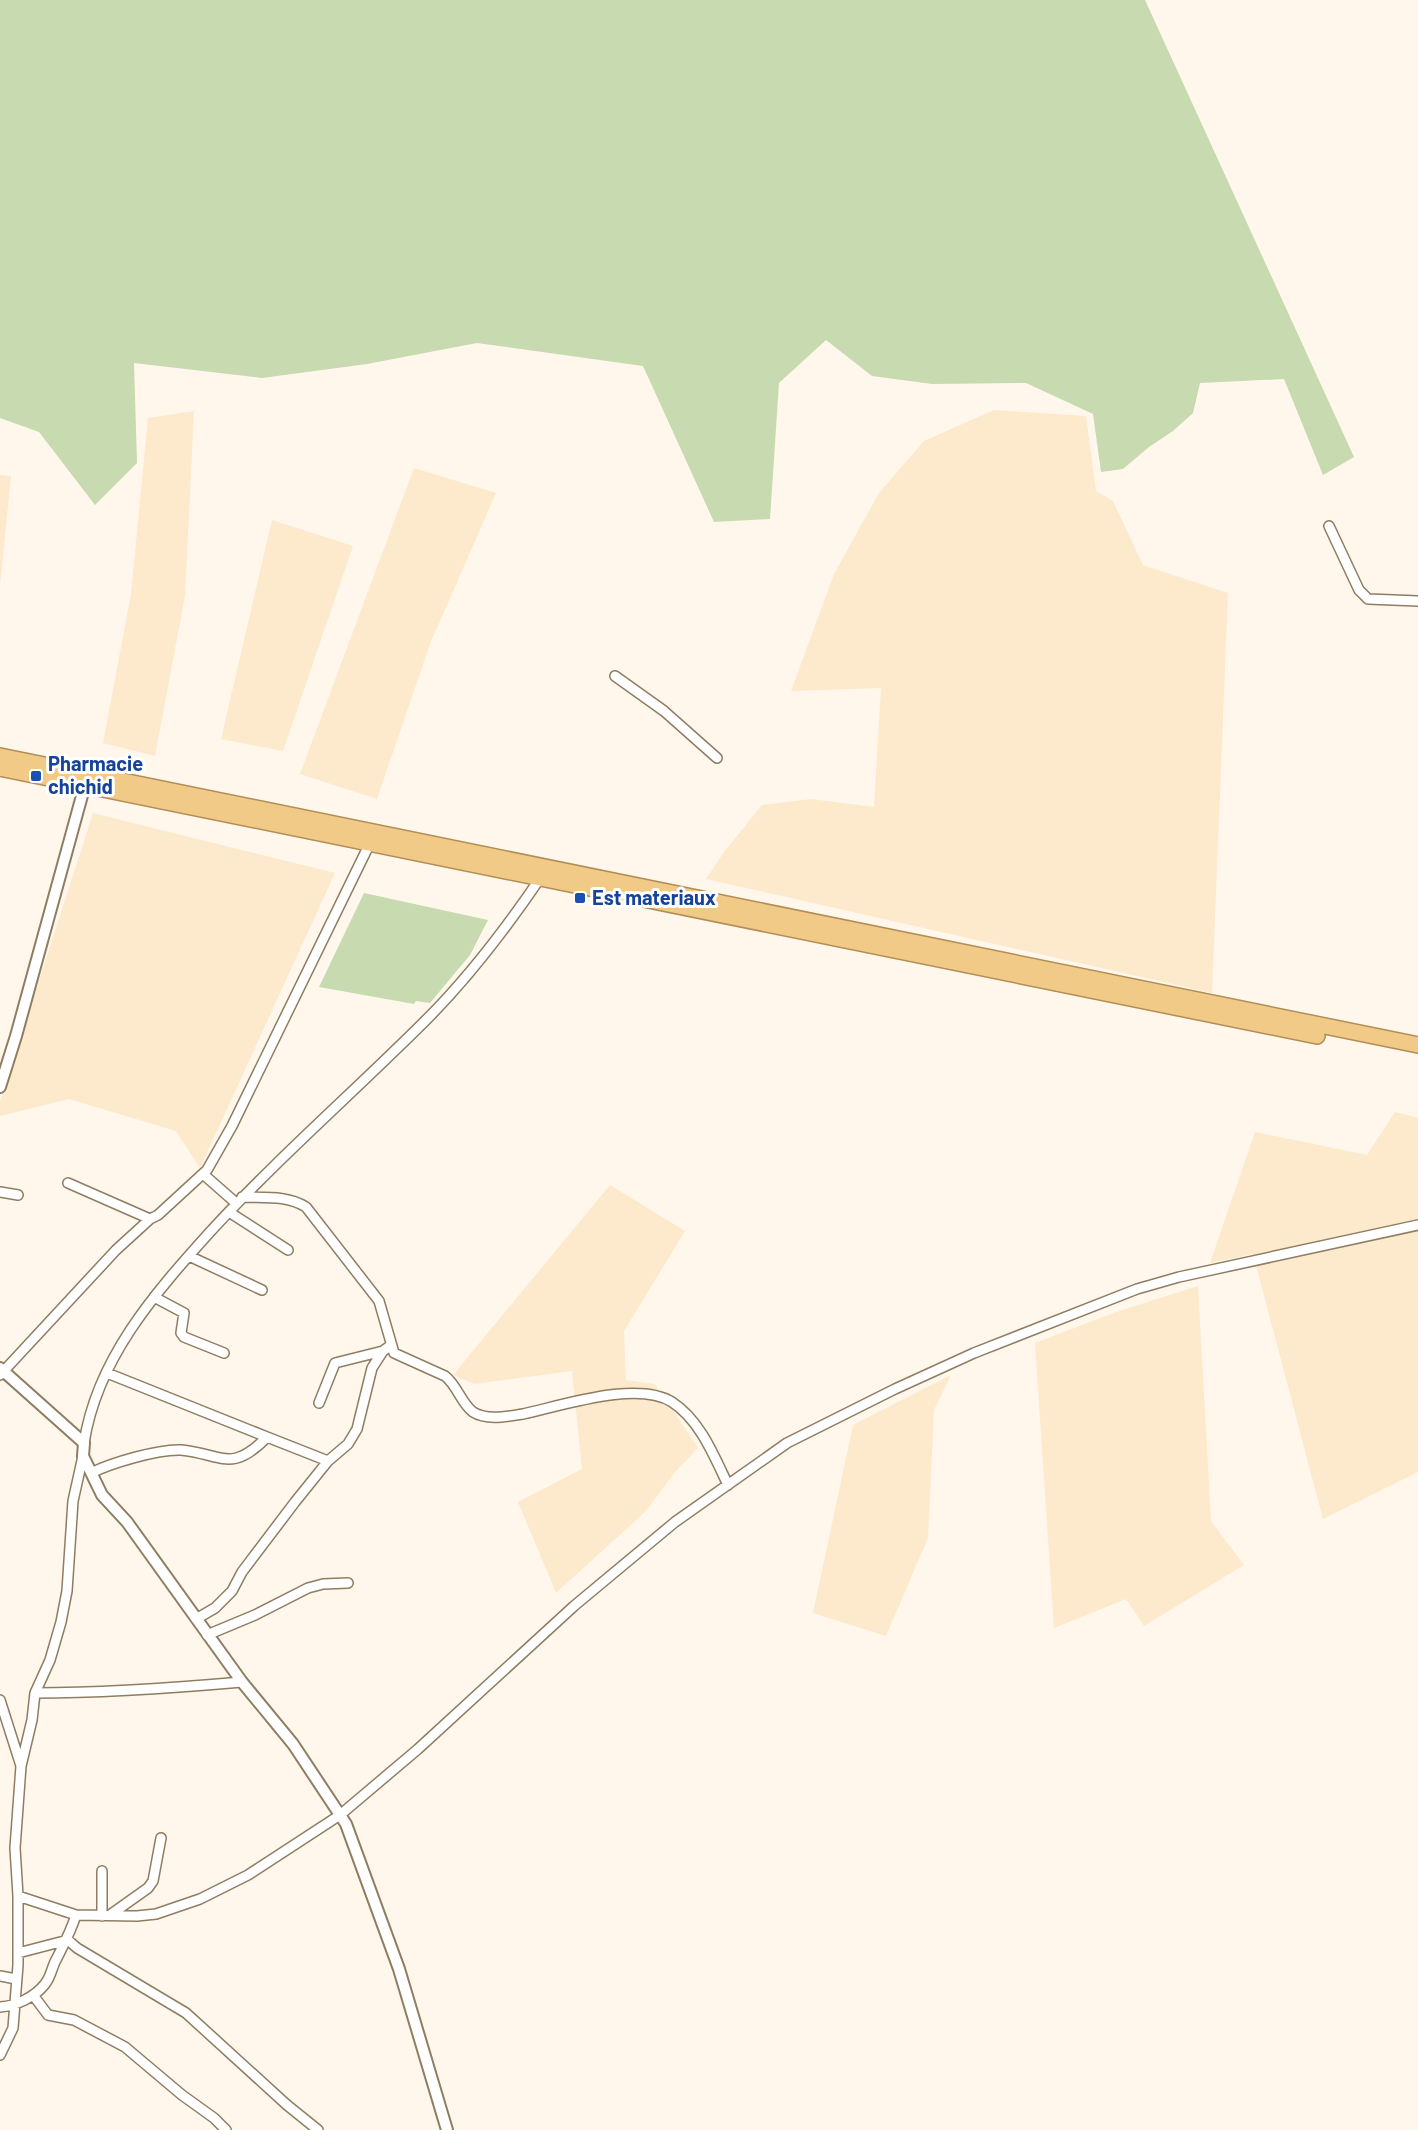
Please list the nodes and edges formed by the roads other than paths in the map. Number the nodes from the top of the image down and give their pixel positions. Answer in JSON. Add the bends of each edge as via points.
{"nodes":[{"id":1,"x":1329,"y":526,"type":"dead end"},
{"id":2,"x":1418,"y":601,"type":"edge"},
{"id":3,"x":615,"y":675,"type":"dead end"},
{"id":4,"x":0,"y":756,"type":"edge"},
{"id":5,"x":717,"y":758,"type":"dead end"},
{"id":6,"x":0,"y":768,"type":"edge"},
{"id":7,"x":87,"y":780,"type":"junction"},
{"id":8,"x":370,"y":843,"type":"junction"},
{"id":9,"x":541,"y":877,"type":"junction"},
{"id":10,"x":1418,"y":1045,"type":"edge"},
{"id":11,"x":1418,"y":1056,"type":"edge"},
{"id":12,"x":0,"y":1087,"type":"edge"},
{"id":13,"x":203,"y":1174,"type":"junction"},
{"id":14,"x":68,"y":1183,"type":"dead end"},
{"id":15,"x":0,"y":1192,"type":"edge"},
{"id":16,"x":18,"y":1195,"type":"dead end"},
{"id":17,"x":239,"y":1200,"type":"junction"},
{"id":18,"x":229,"y":1212,"type":"junction"},
{"id":19,"x":150,"y":1219,"type":"junction"},
{"id":20,"x":1418,"y":1226,"type":"edge"},
{"id":21,"x":288,"y":1250,"type":"dead end"},
{"id":22,"x":189,"y":1256,"type":"junction"},
{"id":23,"x":262,"y":1290,"type":"dead end"},
{"id":24,"x":154,"y":1297,"type":"junction"},
{"id":25,"x":387,"y":1348,"type":"junction"},
{"id":26,"x":224,"y":1353,"type":"dead end"},
{"id":27,"x":1,"y":1372,"type":"edge"},
{"id":28,"x":107,"y":1372,"type":"junction"},
{"id":29,"x":319,"y":1403,"type":"dead end"},
{"id":30,"x":267,"y":1437,"type":"junction"},
{"id":31,"x":84,"y":1443,"type":"junction"},
{"id":32,"x":84,"y":1456,"type":"junction"},
{"id":33,"x":328,"y":1461,"type":"junction"},
{"id":34,"x":91,"y":1473,"type":"junction"},
{"id":35,"x":728,"y":1485,"type":"junction"},
{"id":36,"x":348,"y":1583,"type":"dead end"},
{"id":37,"x":196,"y":1619,"type":"junction"},
{"id":38,"x":207,"y":1635,"type":"junction"},
{"id":39,"x":242,"y":1682,"type":"junction"},
{"id":40,"x":35,"y":1693,"type":"junction"},
{"id":41,"x":0,"y":1700,"type":"edge"},
{"id":42,"x":21,"y":1766,"type":"junction"},
{"id":43,"x":340,"y":1815,"type":"junction"},
{"id":44,"x":161,"y":1838,"type":"dead end"},
{"id":45,"x":102,"y":1871,"type":"dead end"},
{"id":46,"x":18,"y":1896,"type":"junction"},
{"id":47,"x":76,"y":1915,"type":"junction"},
{"id":48,"x":106,"y":1916,"type":"junction"},
{"id":49,"x":68,"y":1940,"type":"junction"},
{"id":50,"x":18,"y":1953,"type":"junction"},
{"id":51,"x":0,"y":1976,"type":"edge"},
{"id":52,"x":16,"y":1979,"type":"junction"},
{"id":53,"x":33,"y":1995,"type":"junction"},
{"id":54,"x":14,"y":2006,"type":"junction"},
{"id":55,"x":0,"y":2007,"type":"edge"},
{"id":56,"x":0,"y":2055,"type":"edge"},
{"id":57,"x":226,"y":2130,"type":"edge"},
{"id":58,"x":318,"y":2130,"type":"edge"},
{"id":59,"x":447,"y":2130,"type":"edge"}],
"edges":[{"from":1,"to":2,"type":"street","via":[[1364,596]]},
{"from":3,"to":5,"type":"street","via":[[664,711]]},
{"from":4,"to":7,"type":"highway"},
{"from":6,"to":7,"type":"highway"},
{"from":7,"to":8,"type":"highway"},
{"from":7,"to":10,"type":"highway"},
{"from":7,"to":12,"type":"street"},
{"from":8,"to":9,"type":"highway"},
{"from":8,"to":13,"type":"street","via":[[232,1126]]},
{"from":9,"to":11,"type":"highway"},
{"from":9,"to":17,"type":"street","via":[[498,938],[429,1018]]},
{"from":13,"to":17,"type":"street"},
{"from":13,"to":19,"type":"street"},
{"from":14,"to":19,"type":"street"},
{"from":15,"to":16,"type":"street"},
{"from":17,"to":18,"type":"street"},
{"from":17,"to":25,"type":"street","via":[[286,1199],[306,1207],[379,1301]]},
{"from":18,"to":21,"type":"street"},
{"from":18,"to":22,"type":"street"},
{"from":19,"to":27,"type":"street"},
{"from":20,"to":35,"type":"street","via":[[1137,1289],[974,1353],[895,1389],[787,1443]]},
{"from":22,"to":23,"type":"street"},
{"from":22,"to":24,"type":"street"},
{"from":24,"to":26,"type":"street","via":[[184,1313],[184,1337]]},
{"from":24,"to":28,"type":"street"},
{"from":25,"to":29,"type":"street","via":[[335,1363]]},
{"from":25,"to":33,"type":"street","via":[[372,1368],[357,1429],[348,1444]]},
{"from":25,"to":35,"type":"street","via":[[445,1376],[474,1412],[488,1416],[507,1417],[609,1394],[657,1396],[670,1401],[702,1434]]},
{"from":27,"to":31,"type":"street"},
{"from":28,"to":30,"type":"street"},
{"from":28,"to":31,"type":"street","via":[[87,1423]]},
{"from":30,"to":33,"type":"street"},
{"from":30,"to":34,"type":"street","via":[[239,1457],[221,1460],[181,1450],[117,1463]]},
{"from":31,"to":32,"type":"street"},
{"from":32,"to":34,"type":"street"},
{"from":32,"to":40,"type":"street","via":[[73,1501],[61,1622]]},
{"from":33,"to":37,"type":"street","via":[[242,1572],[232,1591]]},
{"from":34,"to":37,"type":"street","via":[[102,1495],[138,1535]]},
{"from":35,"to":43,"type":"street","via":[[675,1522],[574,1606]]},
{"from":36,"to":38,"type":"street","via":[[308,1588]]},
{"from":37,"to":38,"type":"street"},
{"from":38,"to":39,"type":"street"},
{"from":39,"to":40,"type":"street","via":[[157,1690]]},
{"from":39,"to":43,"type":"street","via":[[293,1744]]},
{"from":40,"to":42,"type":"street"},
{"from":41,"to":42,"type":"street"},
{"from":42,"to":46,"type":"street","via":[[15,1848]]},
{"from":43,"to":48,"type":"street","via":[[249,1875],[200,1899],[156,1914]]},
{"from":43,"to":59,"type":"street","via":[[399,1969]]},
{"from":44,"to":48,"type":"street","via":[[153,1881]]},
{"from":45,"to":48,"type":"street"},
{"from":46,"to":47,"type":"street"},
{"from":46,"to":50,"type":"street"},
{"from":47,"to":48,"type":"street"},
{"from":47,"to":49,"type":"street"},
{"from":49,"to":50,"type":"street"},
{"from":49,"to":53,"type":"street","via":[[46,1983]]},
{"from":49,"to":58,"type":"street","via":[[186,2013]]},
{"from":50,"to":52,"type":"street"},
{"from":51,"to":52,"type":"street"},
{"from":52,"to":54,"type":"street"},
{"from":53,"to":54,"type":"street"},
{"from":53,"to":57,"type":"street","via":[[48,2015],[74,2020],[124,2047]]},
{"from":54,"to":55,"type":"street"},
{"from":54,"to":56,"type":"street","via":[[12,2028]]}]}
